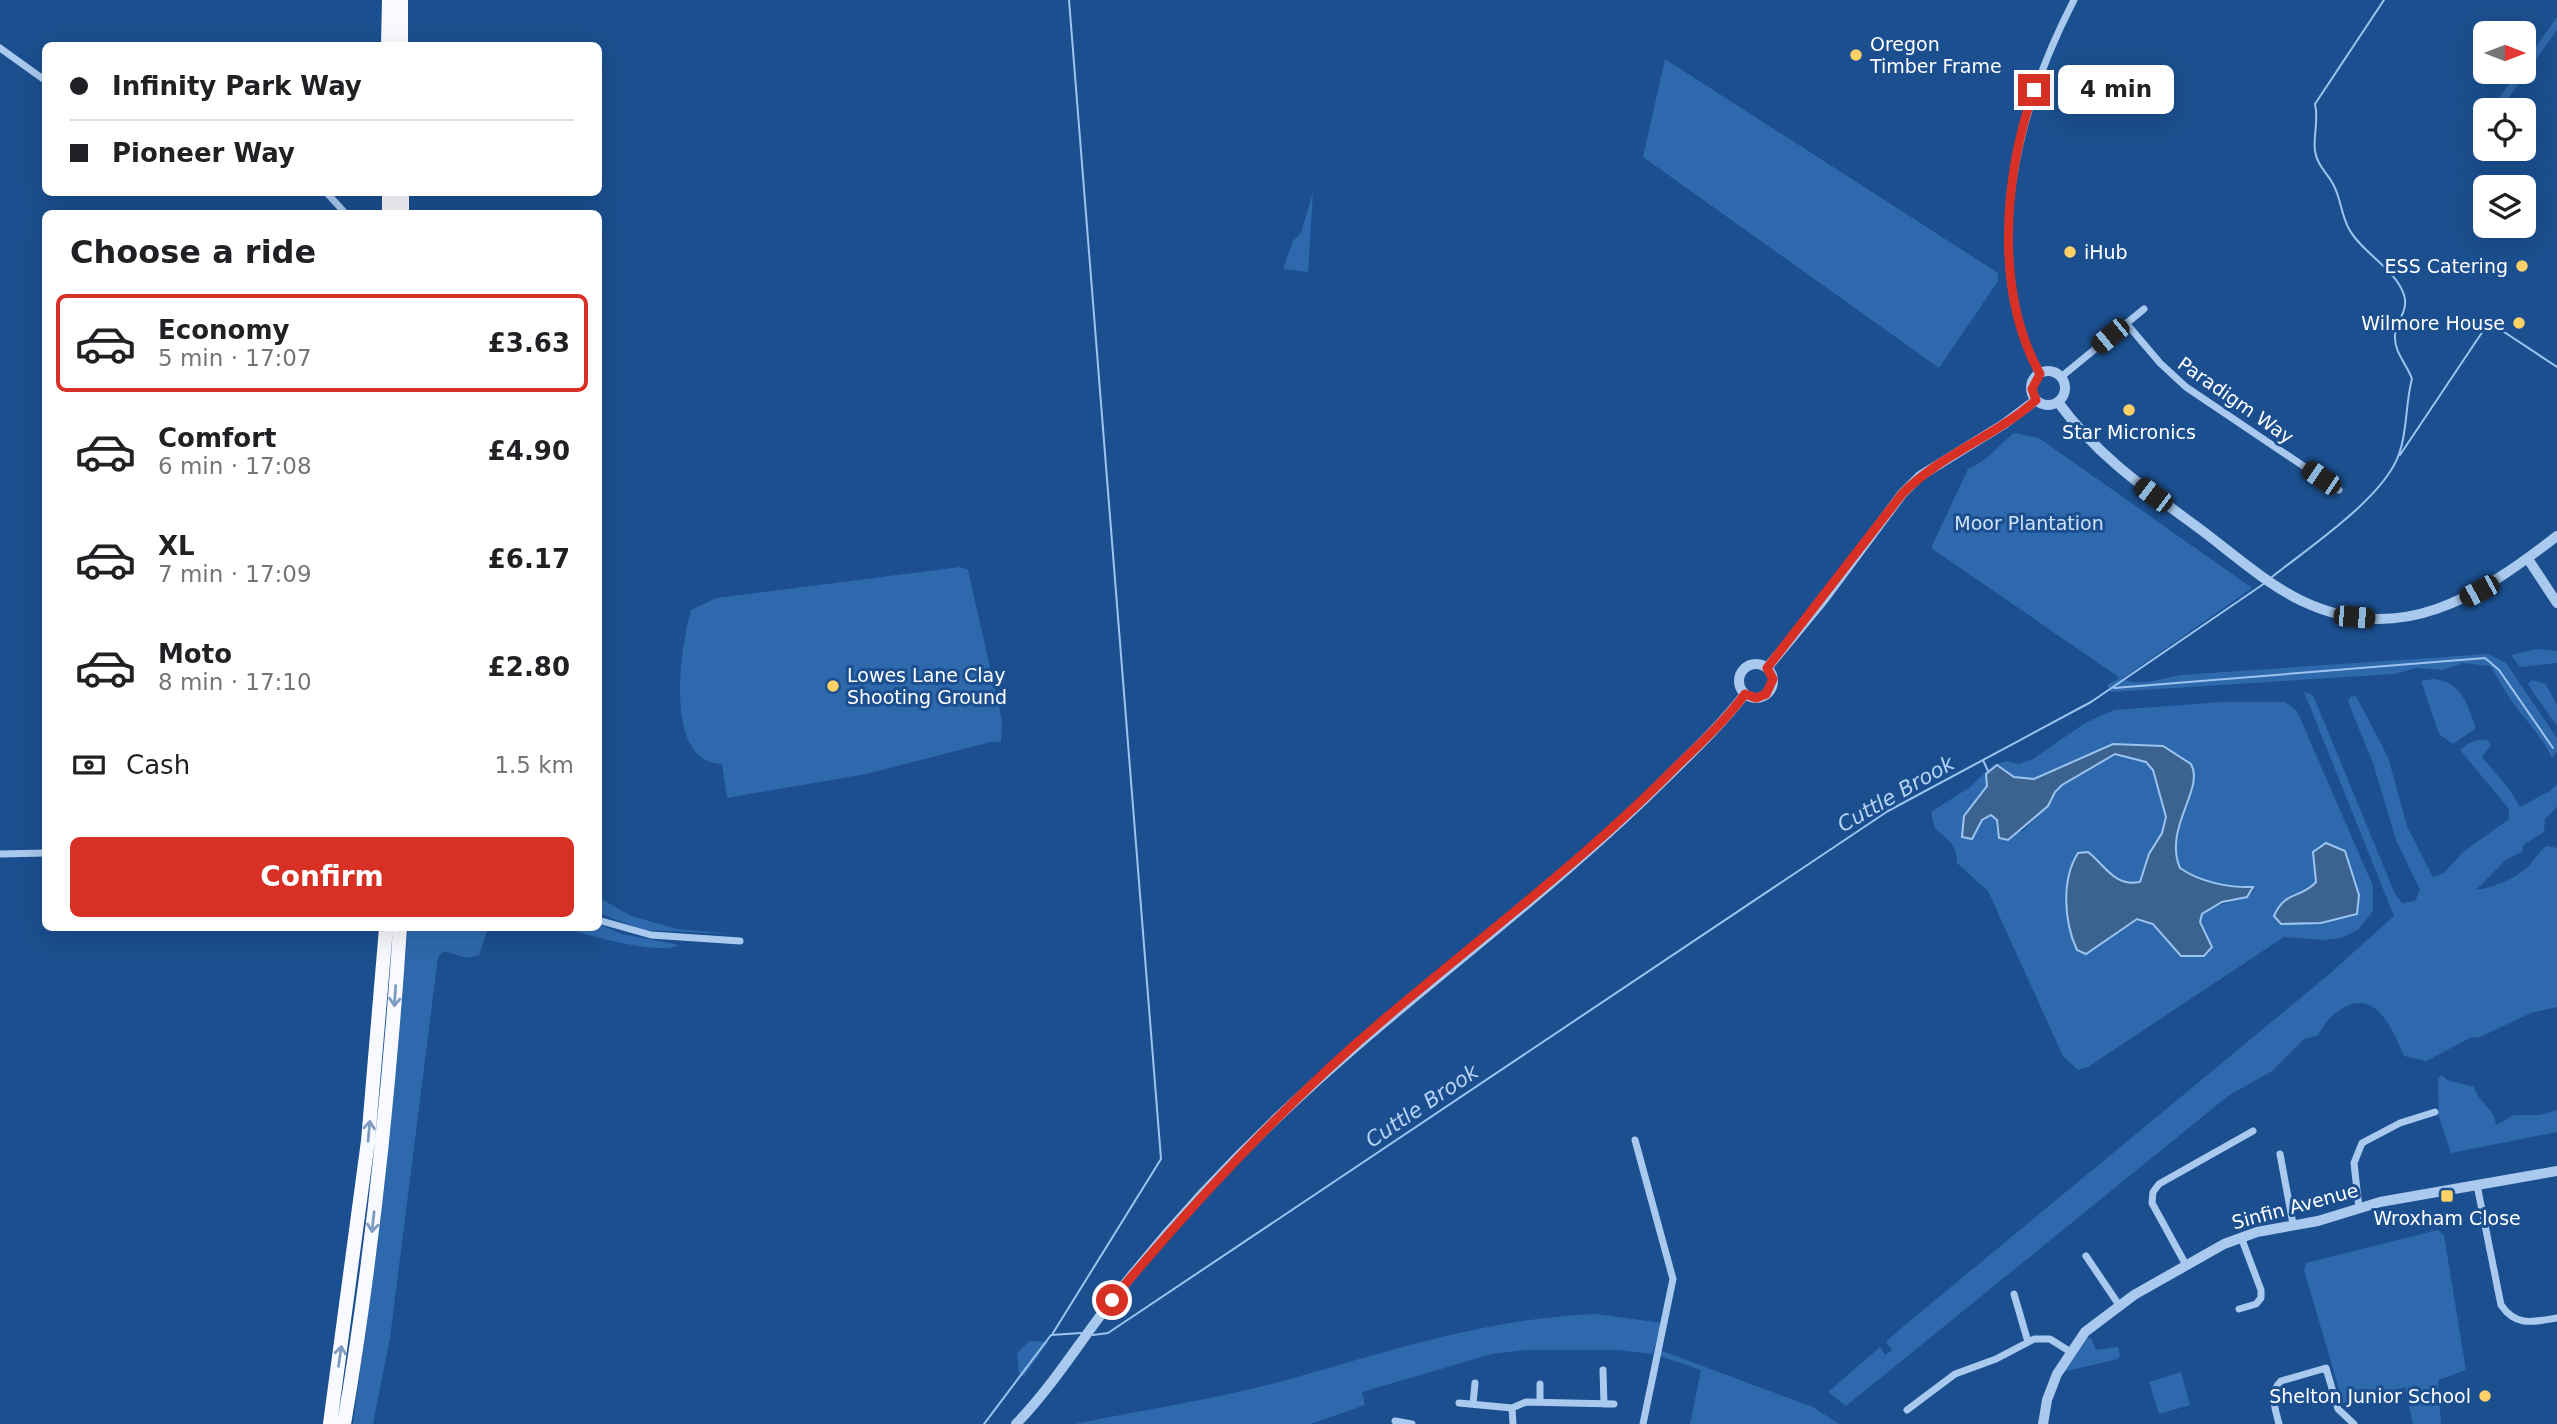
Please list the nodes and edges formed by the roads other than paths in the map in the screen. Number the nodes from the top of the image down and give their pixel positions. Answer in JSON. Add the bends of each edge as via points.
{"nodes":[{"id":1,"x":389,"y":0,"type":"edge"},
{"id":2,"x":401,"y":0,"type":"edge"},
{"id":3,"x":2074,"y":0,"type":"edge"},
{"id":4,"x":388,"y":42,"type":"edge"},
{"id":5,"x":401,"y":42,"type":"edge"},
{"id":6,"x":0,"y":48,"type":"edge"},
{"id":7,"x":42,"y":78,"type":"edge"},
{"id":8,"x":330,"y":196,"type":"edge"},
{"id":9,"x":342,"y":210,"type":"edge"},
{"id":10,"x":2144,"y":309,"type":"dead end"},
{"id":11,"x":2126,"y":323,"type":"junction"},
{"id":12,"x":2040,"y":374,"type":"junction"},
{"id":13,"x":2061,"y":377,"type":"junction"},
{"id":14,"x":2036,"y":400,"type":"junction"},
{"id":15,"x":2058,"y":402,"type":"junction"},
{"id":16,"x":2339,"y":490,"type":"dead end"},
{"id":17,"x":2557,"y":536,"type":"edge"},
{"id":18,"x":2528,"y":559,"type":"junction"},
{"id":19,"x":2557,"y":603,"type":"edge"},
{"id":20,"x":1767,"y":668,"type":"junction"},
{"id":21,"x":1745,"y":694,"type":"junction"},
{"id":22,"x":0,"y":853,"type":"edge"},
{"id":23,"x":42,"y":853,"type":"edge"},
{"id":24,"x":602,"y":921,"type":"edge"},
{"id":25,"x":386,"y":931,"type":"edge"},
{"id":26,"x":400,"y":931,"type":"edge"},
{"id":27,"x":740,"y":941,"type":"dead end"},
{"id":28,"x":2435,"y":1112,"type":"dead end"},
{"id":29,"x":2253,"y":1131,"type":"dead end"},
{"id":30,"x":1635,"y":1140,"type":"dead end"},
{"id":31,"x":2280,"y":1154,"type":"dead end"},
{"id":32,"x":2556,"y":1173,"type":"edge"},
{"id":33,"x":2477,"y":1185,"type":"junction"},
{"id":34,"x":2359,"y":1208,"type":"junction"},
{"id":35,"x":2293,"y":1224,"type":"junction"},
{"id":36,"x":2241,"y":1237,"type":"junction"},
{"id":37,"x":2086,"y":1256,"type":"dead end"},
{"id":38,"x":2186,"y":1265,"type":"junction"},
{"id":39,"x":2014,"y":1294,"type":"dead end"},
{"id":40,"x":2119,"y":1305,"type":"junction"},
{"id":41,"x":2239,"y":1309,"type":"dead end"},
{"id":42,"x":2557,"y":1318,"type":"edge"},
{"id":43,"x":2028,"y":1342,"type":"junction"},
{"id":44,"x":2070,"y":1351,"type":"junction"},
{"id":45,"x":1603,"y":1370,"type":"dead end"},
{"id":46,"x":1475,"y":1383,"type":"dead end"},
{"id":47,"x":1540,"y":1384,"type":"dead end"},
{"id":48,"x":1540,"y":1401,"type":"junction"},
{"id":49,"x":1459,"y":1404,"type":"dead end"},
{"id":50,"x":1473,"y":1404,"type":"junction"},
{"id":51,"x":1604,"y":1404,"type":"junction"},
{"id":52,"x":1614,"y":1404,"type":"dead end"},
{"id":53,"x":1512,"y":1408,"type":"junction"},
{"id":54,"x":1907,"y":1410,"type":"dead end"},
{"id":55,"x":1410,"y":1413,"type":"dead end"},
{"id":56,"x":1395,"y":1421,"type":"dead end"},
{"id":57,"x":330,"y":1424,"type":"edge"},
{"id":58,"x":344,"y":1424,"type":"edge"},
{"id":59,"x":1016,"y":1424,"type":"edge"},
{"id":60,"x":1409,"y":1424,"type":"edge"},
{"id":61,"x":1513,"y":1424,"type":"edge"},
{"id":62,"x":1643,"y":1424,"type":"edge"},
{"id":63,"x":2043,"y":1424,"type":"edge"},
{"id":64,"x":2279,"y":1424,"type":"edge"},
{"id":65,"x":2354,"y":1424,"type":"edge"}],
"edges":[{"from":1,"to":4,"type":"highway"},
{"from":2,"to":5,"type":"highway"},
{"from":3,"to":12,"type":"street","via":[[2029,104],[2012,192],[2013,292],[2025,340]]},
{"from":6,"to":7,"type":"street"},
{"from":8,"to":9,"type":"street"},
{"from":10,"to":11,"type":"street"},
{"from":11,"to":13,"type":"street"},
{"from":11,"to":16,"type":"street","name":"Paradigm Way","via":[[2186,387]]},
{"from":12,"to":13,"type":"street","via":[[2051,372]]},
{"from":12,"to":14,"type":"street","via":[[2032,389]]},
{"from":13,"to":15,"type":"street","via":[[2064,393]]},
{"from":14,"to":15,"type":"street","via":[[2047,405]]},
{"from":14,"to":20,"type":"street","via":[[1920,476]]},
{"from":15,"to":18,"type":"street","via":[[2113,465],[2277,586],[2328,611],[2397,619],[2458,602]]},
{"from":17,"to":18,"type":"street"},
{"from":18,"to":19,"type":"street"},
{"from":20,"to":21,"type":"street","via":[[1773,679],[1770,690],[1756,698]]},
{"from":20,"to":21,"type":"street","via":[[1756,664],[1744,668],[1739,679]]},
{"from":21,"to":59,"type":"street","via":[[1587,853],[1387,1017],[1273,1122],[1172,1229]]},
{"from":22,"to":23,"type":"street"},
{"from":24,"to":27,"type":"street","via":[[651,935]]},
{"from":57,"to":25,"type":"highway","one_way":true,"via":[[368,1141]]},
{"from":26,"to":58,"type":"highway","one_way":true,"via":[[367,1275]]},
{"from":28,"to":34,"type":"street","via":[[2400,1123],[2362,1143],[2354,1163]]},
{"from":29,"to":38,"type":"street","via":[[2240,1134],[2153,1192],[2152,1203]]},
{"from":30,"to":62,"type":"street","via":[[1673,1279]]},
{"from":31,"to":35,"type":"street"},
{"from":32,"to":33,"type":"street","name":"Sinfin Avenue"},
{"from":33,"to":34,"type":"street","name":"Sinfin Avenue"},
{"from":33,"to":42,"type":"street","via":[[2501,1305],[2510,1318],[2519,1321]]},
{"from":34,"to":35,"type":"street","name":"Sinfin Avenue"},
{"from":35,"to":36,"type":"street","name":"Sinfin Avenue"},
{"from":36,"to":38,"type":"street","name":"Sinfin Avenue"},
{"from":36,"to":41,"type":"street","via":[[2261,1298]]},
{"from":37,"to":40,"type":"street"},
{"from":38,"to":40,"type":"street","name":"Sinfin Avenue"},
{"from":39,"to":43,"type":"street"},
{"from":40,"to":44,"type":"street","name":"Sinfin Avenue","via":[[2085,1332]]},
{"from":43,"to":44,"type":"street","via":[[2048,1338]]},
{"from":43,"to":54,"type":"street","via":[[1955,1374]]},
{"from":44,"to":63,"type":"street","name":"Sinfin Avenue","via":[[2052,1386]]},
{"from":45,"to":51,"type":"street"},
{"from":46,"to":50,"type":"street"},
{"from":47,"to":48,"type":"street"},
{"from":48,"to":51,"type":"street"},
{"from":48,"to":53,"type":"street"},
{"from":49,"to":50,"type":"street"},
{"from":50,"to":53,"type":"street"},
{"from":51,"to":52,"type":"street"},
{"from":53,"to":61,"type":"street"},
{"from":55,"to":60,"type":"street"},
{"from":56,"to":60,"type":"street"},
{"from":64,"to":65,"type":"street","via":[[2276,1385],[2326,1368],[2338,1409]]}]}
